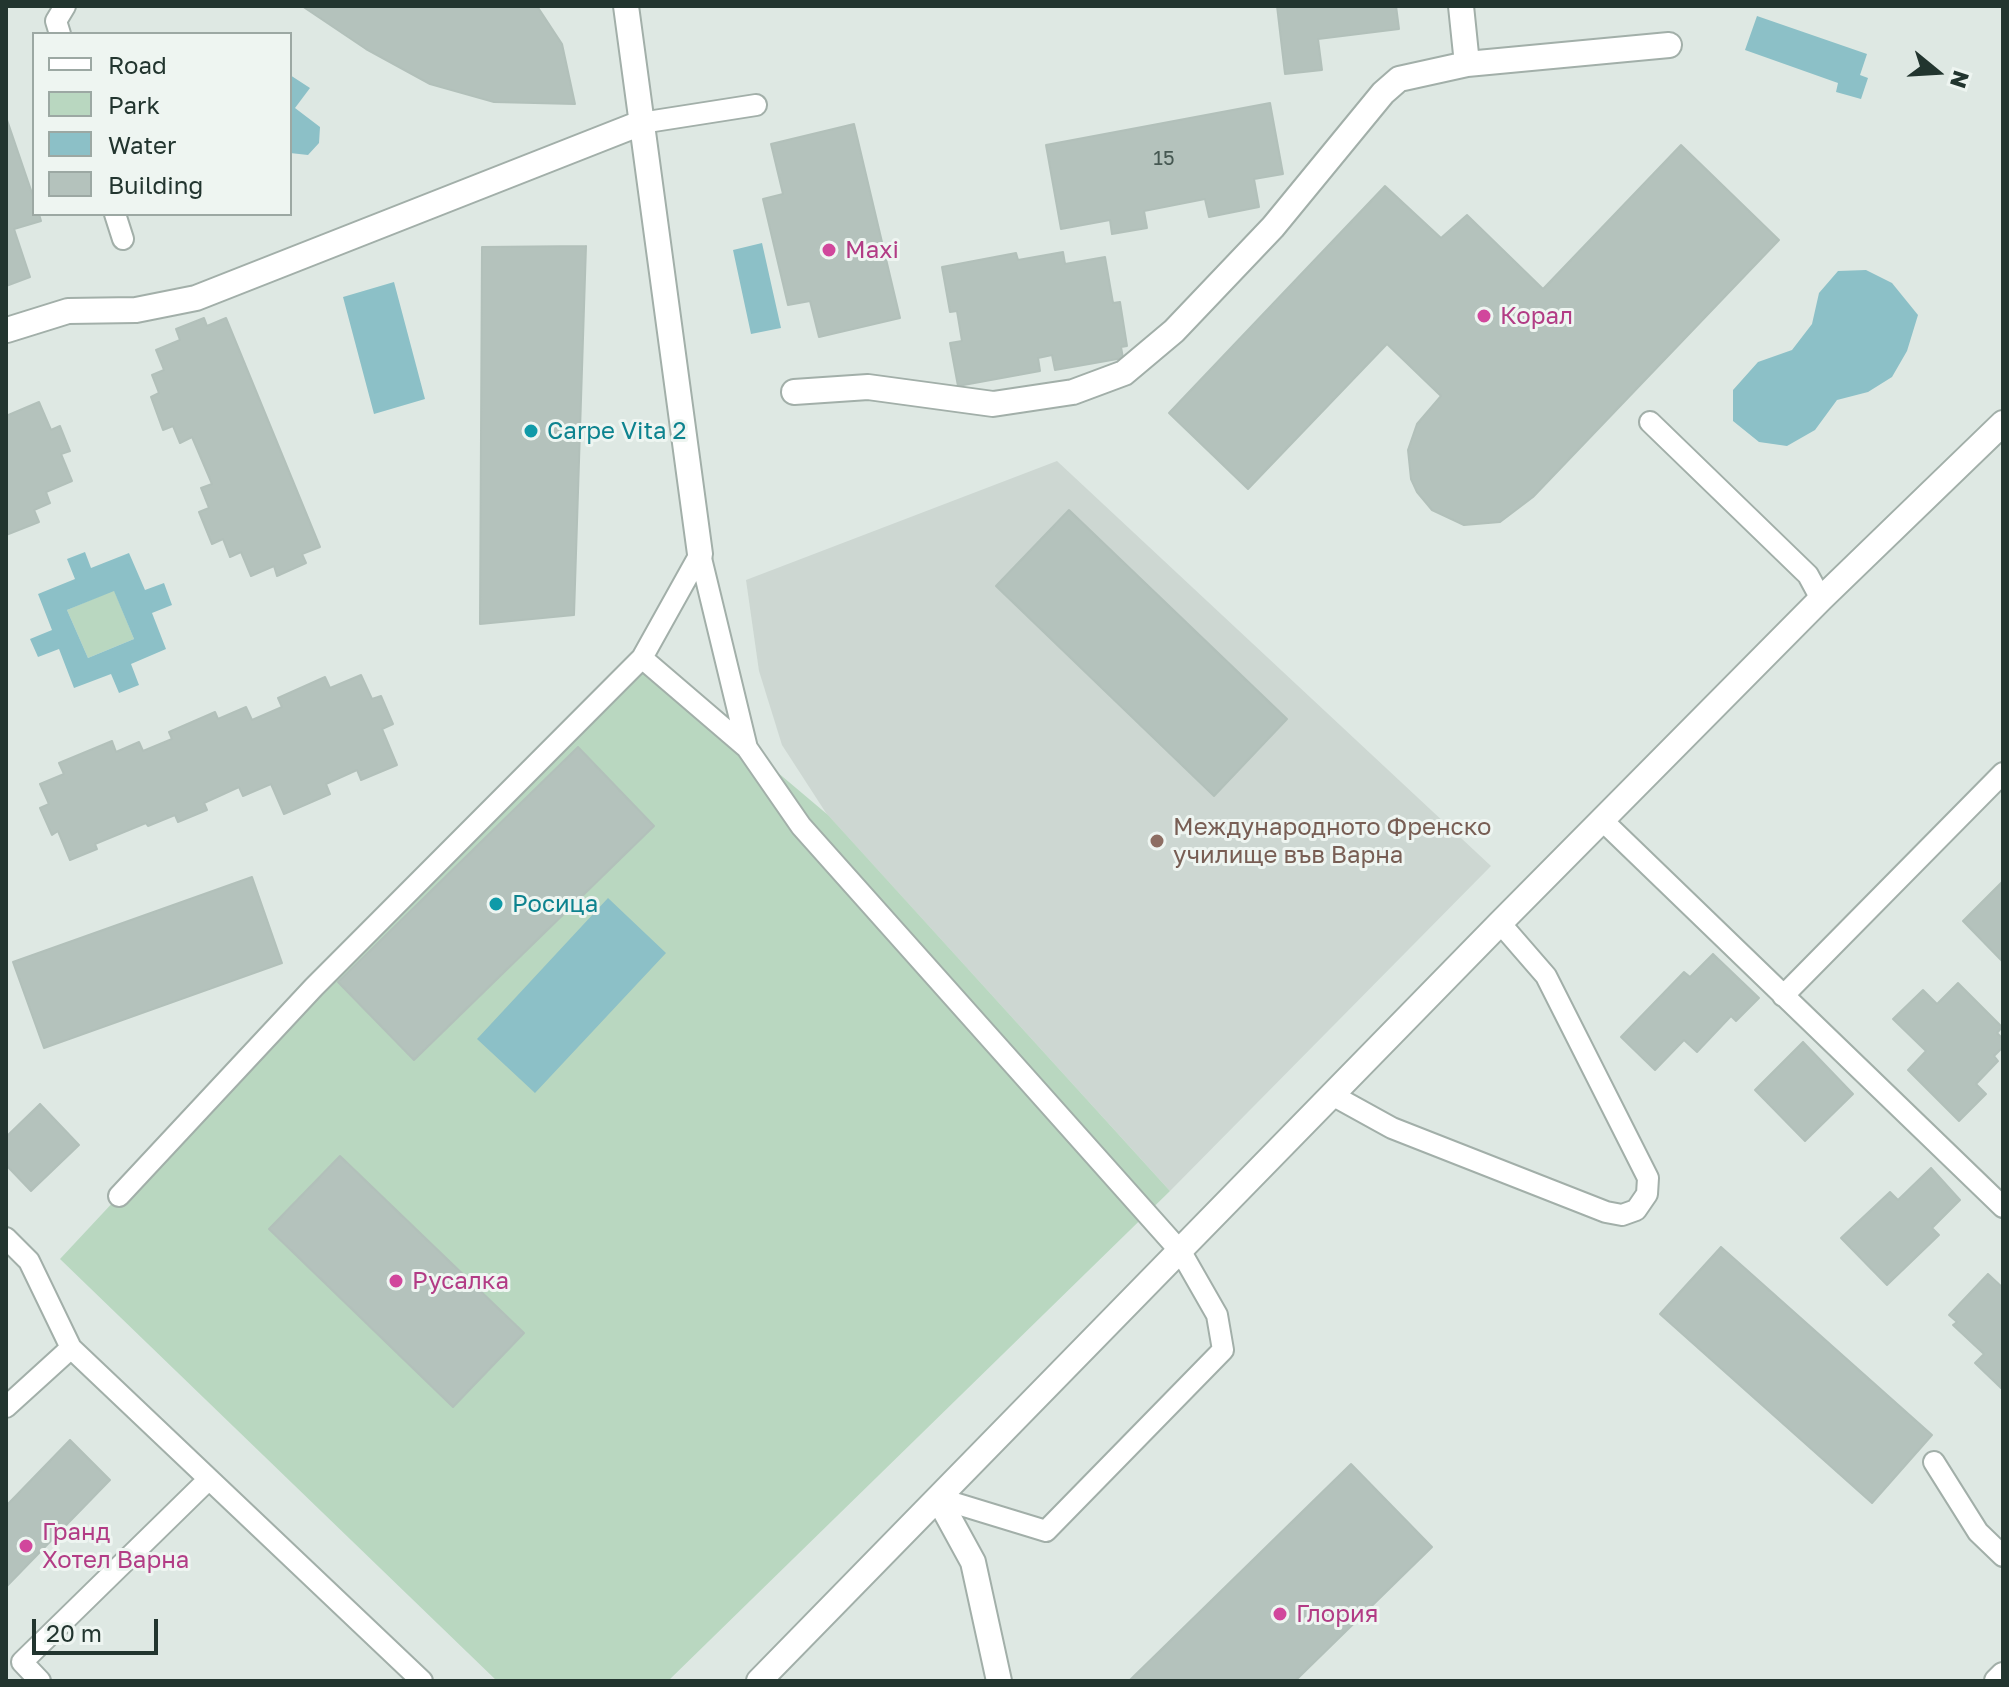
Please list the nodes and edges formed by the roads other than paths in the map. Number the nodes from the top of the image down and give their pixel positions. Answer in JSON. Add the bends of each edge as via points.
{"nodes":[{"id":1,"x":65,"y":6,"type":"edge"},
{"id":2,"x":626,"y":6,"type":"edge"},
{"id":3,"x":1461,"y":6,"type":"edge"},
{"id":4,"x":59,"y":32,"type":"edge"},
{"id":5,"x":1669,"y":45,"type":"dead end"},
{"id":6,"x":1467,"y":64,"type":"junction"},
{"id":7,"x":756,"y":105,"type":"dead end"},
{"id":8,"x":641,"y":123,"type":"junction"},
{"id":9,"x":116,"y":216,"type":"edge"},
{"id":10,"x":123,"y":239,"type":"dead end"},
{"id":11,"x":7,"y":330,"type":"edge"},
{"id":12,"x":794,"y":392,"type":"dead end"},
{"id":13,"x":1650,"y":422,"type":"dead end"},
{"id":14,"x":2003,"y":423,"type":"edge"},
{"id":15,"x":700,"y":554,"type":"junction"},
{"id":16,"x":1821,"y":599,"type":"junction"},
{"id":17,"x":642,"y":658,"type":"junction"},
{"id":18,"x":747,"y":748,"type":"junction"},
{"id":19,"x":2003,"y":773,"type":"edge"},
{"id":20,"x":1602,"y":820,"type":"junction"},
{"id":21,"x":1500,"y":923,"type":"junction"},
{"id":22,"x":1783,"y":996,"type":"junction"},
{"id":23,"x":1334,"y":1096,"type":"junction"},
{"id":24,"x":119,"y":1196,"type":"dead end"},
{"id":25,"x":2003,"y":1207,"type":"edge"},
{"id":26,"x":6,"y":1238,"type":"edge"},
{"id":27,"x":1181,"y":1252,"type":"junction"},
{"id":28,"x":71,"y":1348,"type":"junction"},
{"id":29,"x":6,"y":1407,"type":"edge"},
{"id":30,"x":1934,"y":1462,"type":"dead end"},
{"id":31,"x":209,"y":1479,"type":"junction"},
{"id":32,"x":938,"y":1498,"type":"junction"},
{"id":33,"x":2003,"y":1556,"type":"edge"},
{"id":34,"x":2003,"y":1675,"type":"edge"},
{"id":35,"x":40,"y":1681,"type":"edge"},
{"id":36,"x":422,"y":1681,"type":"edge"},
{"id":37,"x":759,"y":1681,"type":"edge"},
{"id":38,"x":999,"y":1681,"type":"edge"},
{"id":39,"x":1997,"y":1681,"type":"edge"}],
"edges":[{"from":1,"to":4,"type":"lane","via":[[56,21]]},
{"from":2,"to":8,"type":"street"},
{"from":3,"to":6,"type":"street"},
{"from":5,"to":6,"type":"street"},
{"from":6,"to":12,"type":"street","via":[[1399,79],[1383,93],[1273,227],[1174,331],[1124,373],[1073,392],[993,404],[868,387]]},
{"from":7,"to":8,"type":"lane"},
{"from":8,"to":11,"type":"street","via":[[196,298],[136,310],[68,311]]},
{"from":8,"to":15,"type":"street"},
{"from":9,"to":10,"type":"lane"},
{"from":13,"to":16,"type":"lane","via":[[1808,575]]},
{"from":14,"to":16,"type":"street"},
{"from":15,"to":17,"type":"lane"},
{"from":15,"to":18,"type":"lane"},
{"from":16,"to":20,"type":"street"},
{"from":17,"to":18,"type":"lane"},
{"from":17,"to":24,"type":"lane","via":[[314,987]]},
{"from":18,"to":27,"type":"lane","via":[[801,826]]},
{"from":19,"to":22,"type":"lane"},
{"from":20,"to":21,"type":"street"},
{"from":20,"to":22,"type":"lane"},
{"from":21,"to":23,"type":"street"},
{"from":21,"to":23,"type":"lane","via":[[1546,976],[1635,1151],[1648,1178],[1642,1203],[1622,1215],[1606,1212],[1392,1128]]},
{"from":22,"to":25,"type":"lane"},
{"from":23,"to":27,"type":"street"},
{"from":26,"to":28,"type":"lane","via":[[29,1261]]},
{"from":27,"to":32,"type":"street"},
{"from":27,"to":32,"type":"lane","via":[[1217,1315],[1223,1350],[1046,1531]]},
{"from":28,"to":29,"type":"lane"},
{"from":28,"to":31,"type":"lane"},
{"from":30,"to":33,"type":"lane","via":[[1978,1532]]},
{"from":31,"to":35,"type":"lane","via":[[22,1662]]},
{"from":31,"to":36,"type":"lane"},
{"from":32,"to":37,"type":"street"},
{"from":32,"to":38,"type":"street","via":[[973,1562]]},
{"from":34,"to":39,"type":"street"}]}
